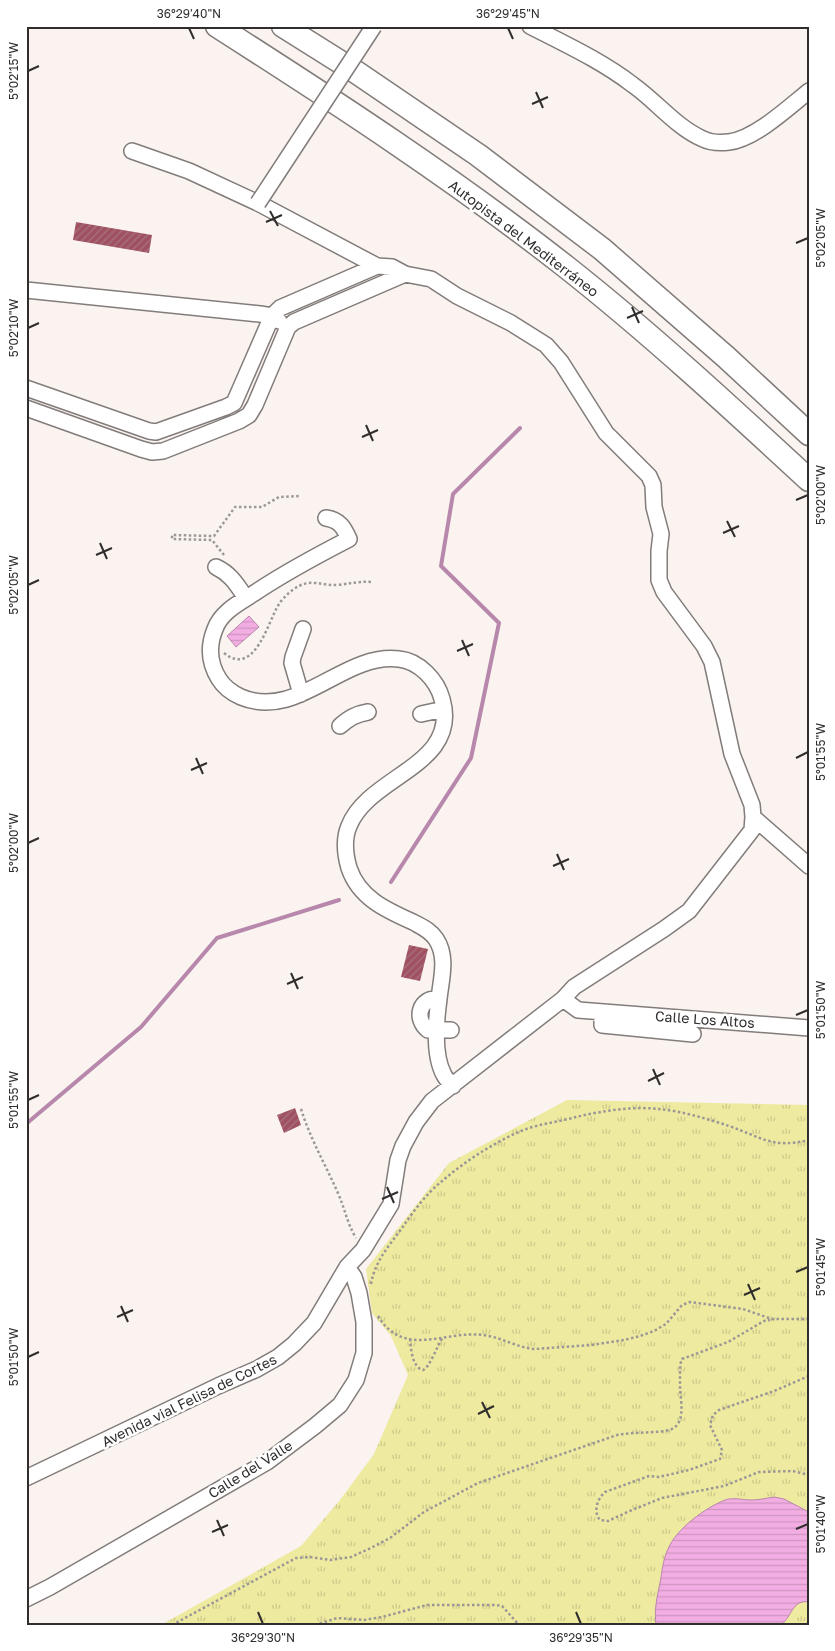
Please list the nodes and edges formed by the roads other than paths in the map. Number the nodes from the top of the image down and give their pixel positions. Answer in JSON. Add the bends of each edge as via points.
{"nodes":[{"id":1,"x":217,"y":26,"type":"edge"},
{"id":2,"x":283,"y":26,"type":"edge"},
{"id":3,"x":374,"y":26,"type":"edge"},
{"id":4,"x":530,"y":26,"type":"edge"},
{"id":5,"x":809,"y":91,"type":"edge"},
{"id":6,"x":132,"y":151,"type":"dead end"},
{"id":7,"x":258,"y":203,"type":"junction"},
{"id":8,"x":377,"y":266,"type":"junction"},
{"id":9,"x":405,"y":274,"type":"junction"},
{"id":10,"x":26,"y":290,"type":"edge"},
{"id":11,"x":272,"y":316,"type":"junction"},
{"id":12,"x":288,"y":327,"type":"junction"},
{"id":13,"x":26,"y":388,"type":"edge"},
{"id":14,"x":26,"y":408,"type":"edge"},
{"id":15,"x":809,"y":434,"type":"edge"},
{"id":16,"x":809,"y":480,"type":"edge"},
{"id":17,"x":326,"y":518,"type":"dead end"},
{"id":18,"x":222,"y":563,"type":"road end"},
{"id":19,"x":246,"y":598,"type":"junction"},
{"id":20,"x":303,"y":629,"type":"dead end"},
{"id":21,"x":301,"y":694,"type":"junction"},
{"id":22,"x":444,"y":709,"type":"junction"},
{"id":23,"x":368,"y":712,"type":"dead end"},
{"id":24,"x":421,"y":714,"type":"dead end"},
{"id":25,"x":340,"y":726,"type":"dead end"},
{"id":26,"x":753,"y":816,"type":"junction"},
{"id":27,"x":809,"y":866,"type":"edge"},
{"id":28,"x":563,"y":1000,"type":"junction"},
{"id":29,"x":602,"y":1012,"type":"junction"},
{"id":30,"x":809,"y":1028,"type":"edge"},
{"id":31,"x":693,"y":1034,"type":"dead end"},
{"id":32,"x":453,"y":1086,"type":"junction"},
{"id":33,"x":347,"y":1267,"type":"junction"},
{"id":34,"x":26,"y":1478,"type":"edge"},
{"id":35,"x":26,"y":1599,"type":"edge"}],
"edges":[{"from":1,"to":16,"type":"highway","name":"Autopista del Mediterráneo","via":[[358,116],[565,266],[683,365]]},
{"from":2,"to":15,"type":"highway","via":[[478,156],[602,249]]},
{"from":3,"to":7,"type":"street","bridge":true},
{"from":4,"to":5,"type":"street","via":[[634,85],[672,118],[703,139],[715,143],[746,138]]},
{"from":6,"to":7,"type":"street"},
{"from":7,"to":8,"type":"street"},
{"from":8,"to":9,"type":"street","via":[[392,267]]},
{"from":8,"to":11,"type":"street","via":[[280,308]]},
{"from":9,"to":12,"type":"street"},
{"from":9,"to":26,"type":"street","via":[[431,279],[457,296],[511,322],[546,345],[561,362],[606,433],[648,476],[653,485],[654,507],[661,534],[659,580],[712,662],[732,754],[752,805]]},
{"from":10,"to":11,"type":"street"},
{"from":11,"to":12,"type":"street"},
{"from":11,"to":13,"type":"street","via":[[234,403],[156,432]]},
{"from":12,"to":14,"type":"street","via":[[249,415],[163,450],[141,449]]},
{"from":17,"to":19,"type":"street","via":[[341,525],[349,539],[301,563]]},
{"from":18,"to":19,"type":"street"},
{"from":19,"to":21,"type":"street","via":[[226,612],[216,626],[210,645],[212,664],[220,680],[232,694],[258,703]]},
{"from":20,"to":21,"type":"street","via":[[292,664]]},
{"from":21,"to":22,"type":"street","via":[[374,660],[402,659],[427,674],[439,690]]},
{"from":22,"to":24,"type":"street"},
{"from":22,"to":32,"type":"street","via":[[439,739],[428,755],[374,793],[357,812],[346,835],[346,856],[352,877],[365,895],[382,908],[429,930],[437,940],[444,969],[439,998],[444,1030],[437,1048],[444,1075]]},
{"from":23,"to":25,"type":"street","via":[[357,714]]},
{"from":26,"to":27,"type":"street"},
{"from":26,"to":28,"type":"street","name":"Avenida vial Felisa de Cortes","via":[[752,830],[688,911],[574,987]]},
{"from":28,"to":29,"type":"street","name":"Calle Los Altos","via":[[578,1010]]},
{"from":28,"to":32,"type":"street","name":"Avenida vial Felisa de Cortes"},
{"from":29,"to":30,"type":"street","name":"Calle Los Altos"},
{"from":29,"to":31,"type":"street","name":"Calle Los Altos","via":[[602,1025]]},
{"from":32,"to":33,"type":"street","name":"Avenida vial Felisa de Cortes","via":[[432,1101],[416,1122],[398,1160],[391,1204],[363,1250]]},
{"from":33,"to":34,"type":"street","name":"Avenida vial Felisa de Cortes","via":[[314,1323],[278,1357]]},
{"from":33,"to":35,"type":"street","name":"Calle del Valle","via":[[359,1292],[364,1352],[356,1380],[340,1405],[267,1462]]}]}
